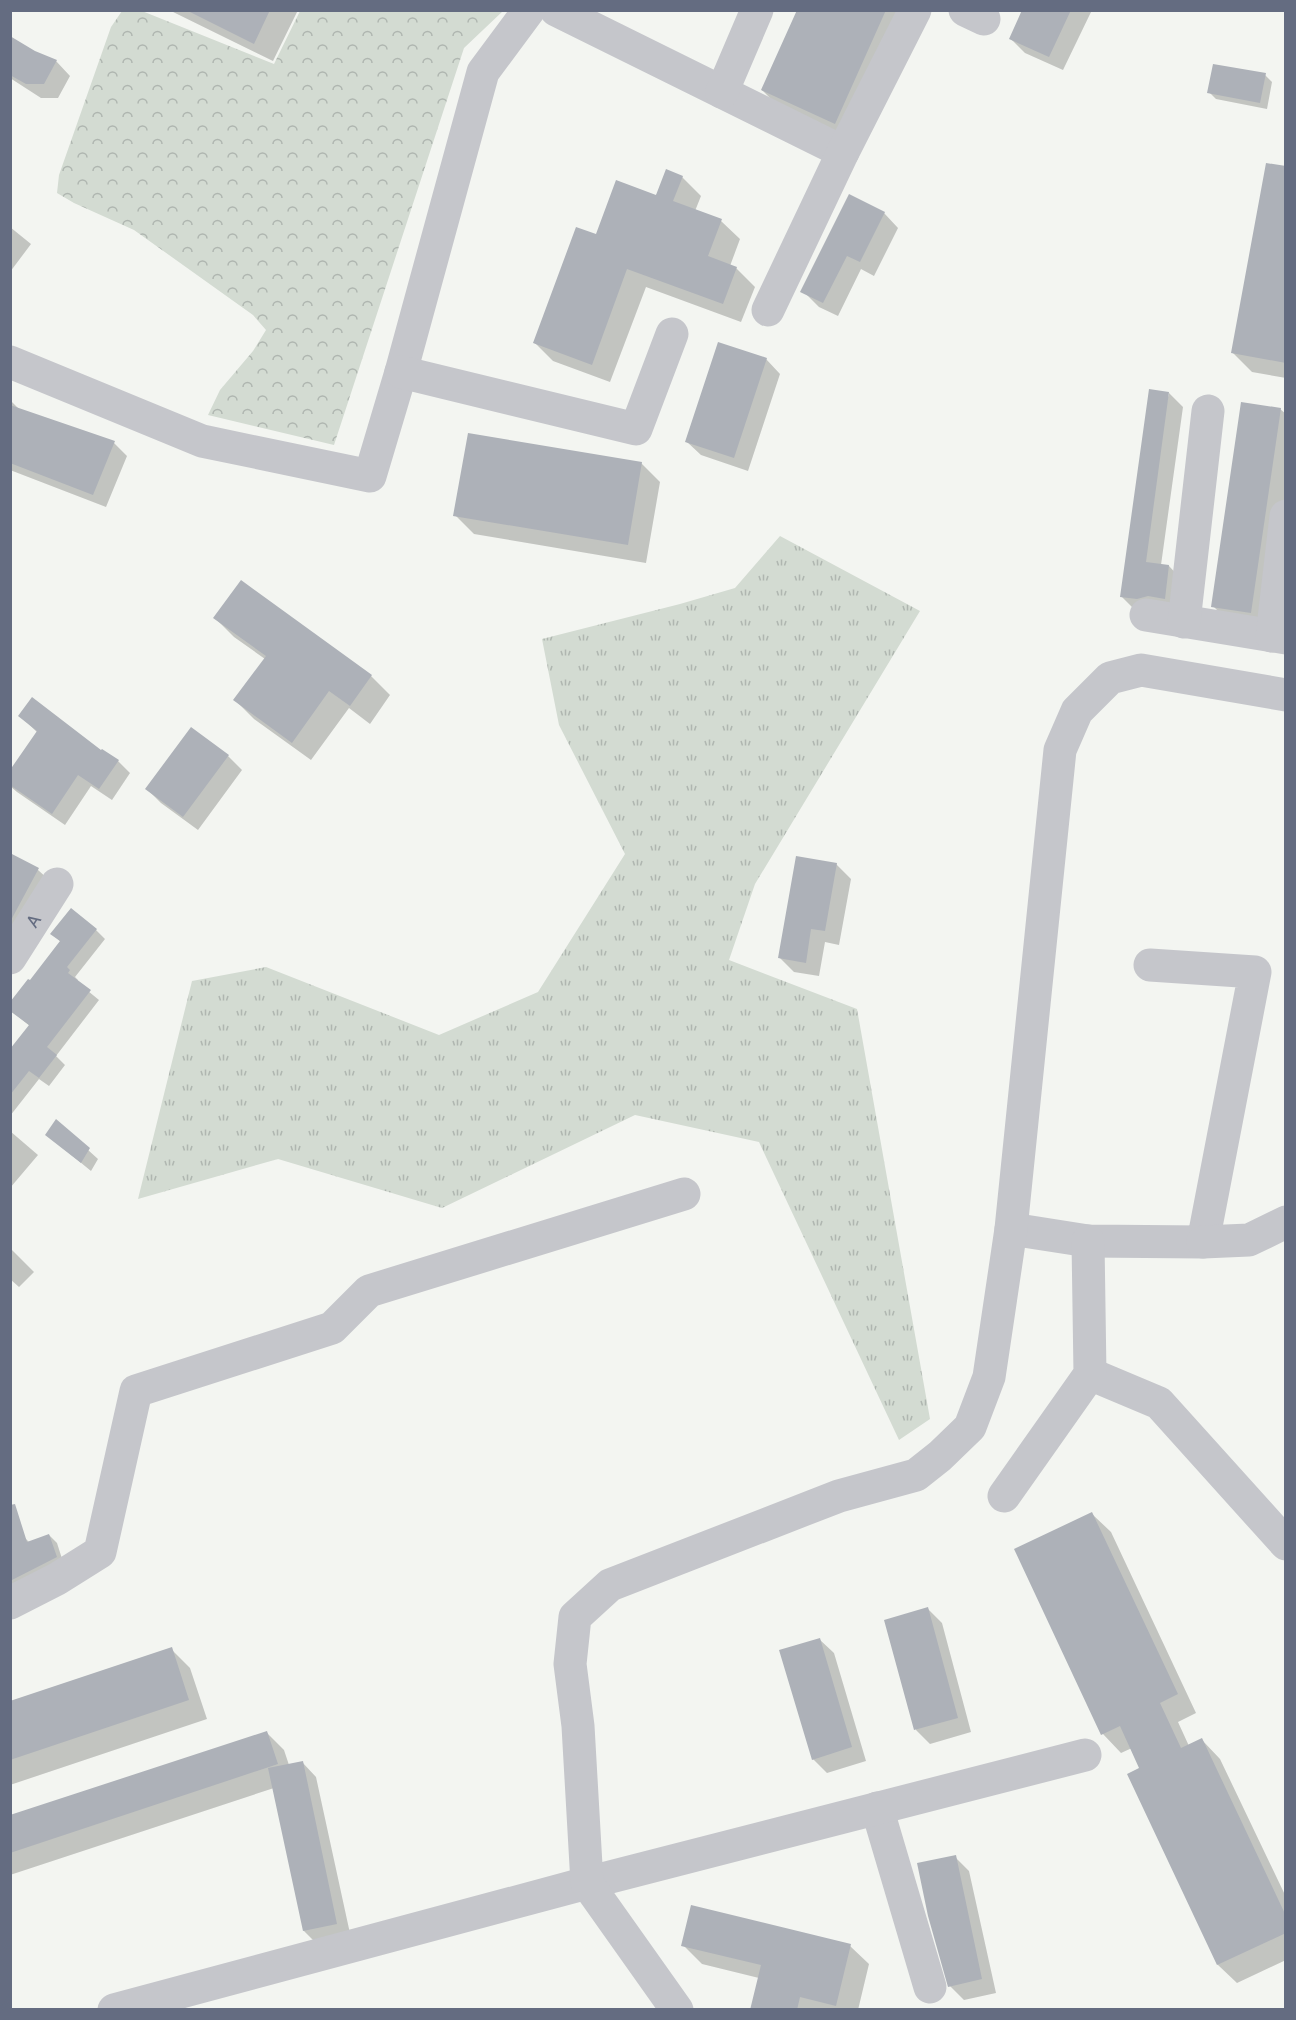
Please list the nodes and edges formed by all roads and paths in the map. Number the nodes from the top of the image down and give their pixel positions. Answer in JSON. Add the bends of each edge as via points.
{"nodes":[{"id":1,"x":530,"y":10,"type":"edge"},
{"id":2,"x":556,"y":10,"type":"edge"},
{"id":3,"x":757,"y":10,"type":"edge"},
{"id":4,"x":915,"y":10,"type":"edge"},
{"id":5,"x":722,"y":92,"type":"junction"},
{"id":6,"x":843,"y":152,"type":"junction"},
{"id":7,"x":768,"y":310,"type":"dead end"},
{"id":8,"x":672,"y":334,"type":"dead end"},
{"id":9,"x":10,"y":362,"type":"edge"},
{"id":10,"x":401,"y":372,"type":"junction"},
{"id":11,"x":1208,"y":411,"type":"dead end"},
{"id":12,"x":1286,"y":516,"type":"edge"},
{"id":13,"x":1146,"y":615,"type":"dead end"},
{"id":14,"x":1184,"y":621,"type":"junction"},
{"id":15,"x":1279,"y":637,"type":"edge"},
{"id":16,"x":1286,"y":695,"type":"edge"},
{"id":17,"x":57,"y":884,"type":"dead end"},
{"id":18,"x":10,"y":958,"type":"edge"},
{"id":19,"x":1150,"y":964,"type":"dead end"},
{"id":20,"x":684,"y":1194,"type":"dead end"},
{"id":21,"x":1286,"y":1222,"type":"edge"},
{"id":22,"x":1011,"y":1229,"type":"junction"},
{"id":23,"x":1088,"y":1241,"type":"junction"},
{"id":24,"x":1203,"y":1242,"type":"junction"},
{"id":25,"x":1090,"y":1374,"type":"junction"},
{"id":26,"x":1004,"y":1496,"type":"dead end"},
{"id":27,"x":1286,"y":1544,"type":"edge"},
{"id":28,"x":10,"y":1603,"type":"edge"},
{"id":29,"x":1085,"y":1755,"type":"dead end"},
{"id":30,"x":877,"y":1808,"type":"junction"},
{"id":31,"x":587,"y":1884,"type":"junction"},
{"id":32,"x":930,"y":1987,"type":"dead end"},
{"id":33,"x":114,"y":2010,"type":"edge"},
{"id":34,"x":677,"y":2010,"type":"edge"}],
"edges":[{"from":1,"to":10,"type":"street","via":[[483,72]]},
{"from":2,"to":5,"type":"street"},
{"from":3,"to":5,"type":"street"},
{"from":4,"to":6,"type":"street"},
{"from":5,"to":6,"type":"street"},
{"from":6,"to":7,"type":"street"},
{"from":8,"to":10,"type":"street","via":[[636,429]]},
{"from":9,"to":10,"type":"street","via":[[202,441],[370,476]]},
{"from":11,"to":14,"type":"street"},
{"from":12,"to":15,"type":"street"},
{"from":13,"to":14,"type":"street"},
{"from":14,"to":15,"type":"street"},
{"from":16,"to":22,"type":"street","via":[[1141,670],[1110,678],[1077,711],[1060,750]]},
{"from":17,"to":18,"type":"street","name":"A"},
{"from":19,"to":24,"type":"street","via":[[1255,972]]},
{"from":20,"to":28,"type":"street","via":[[369,1291],[332,1328],[136,1390],[99,1552]]},
{"from":21,"to":24,"type":"street","via":[[1249,1239]]},
{"from":22,"to":23,"type":"street"},
{"from":22,"to":31,"type":"street","via":[[988,1377],[970,1427],[940,1456],[916,1476],[839,1496],[610,1585],[575,1617],[570,1664],[579,1726]]},
{"from":23,"to":24,"type":"street"},
{"from":23,"to":25,"type":"street"},
{"from":25,"to":26,"type":"street"},
{"from":25,"to":27,"type":"street","via":[[1159,1403]]},
{"from":29,"to":30,"type":"street"},
{"from":30,"to":31,"type":"street"},
{"from":30,"to":32,"type":"street"},
{"from":31,"to":33,"type":"street"},
{"from":31,"to":34,"type":"street"}]}
